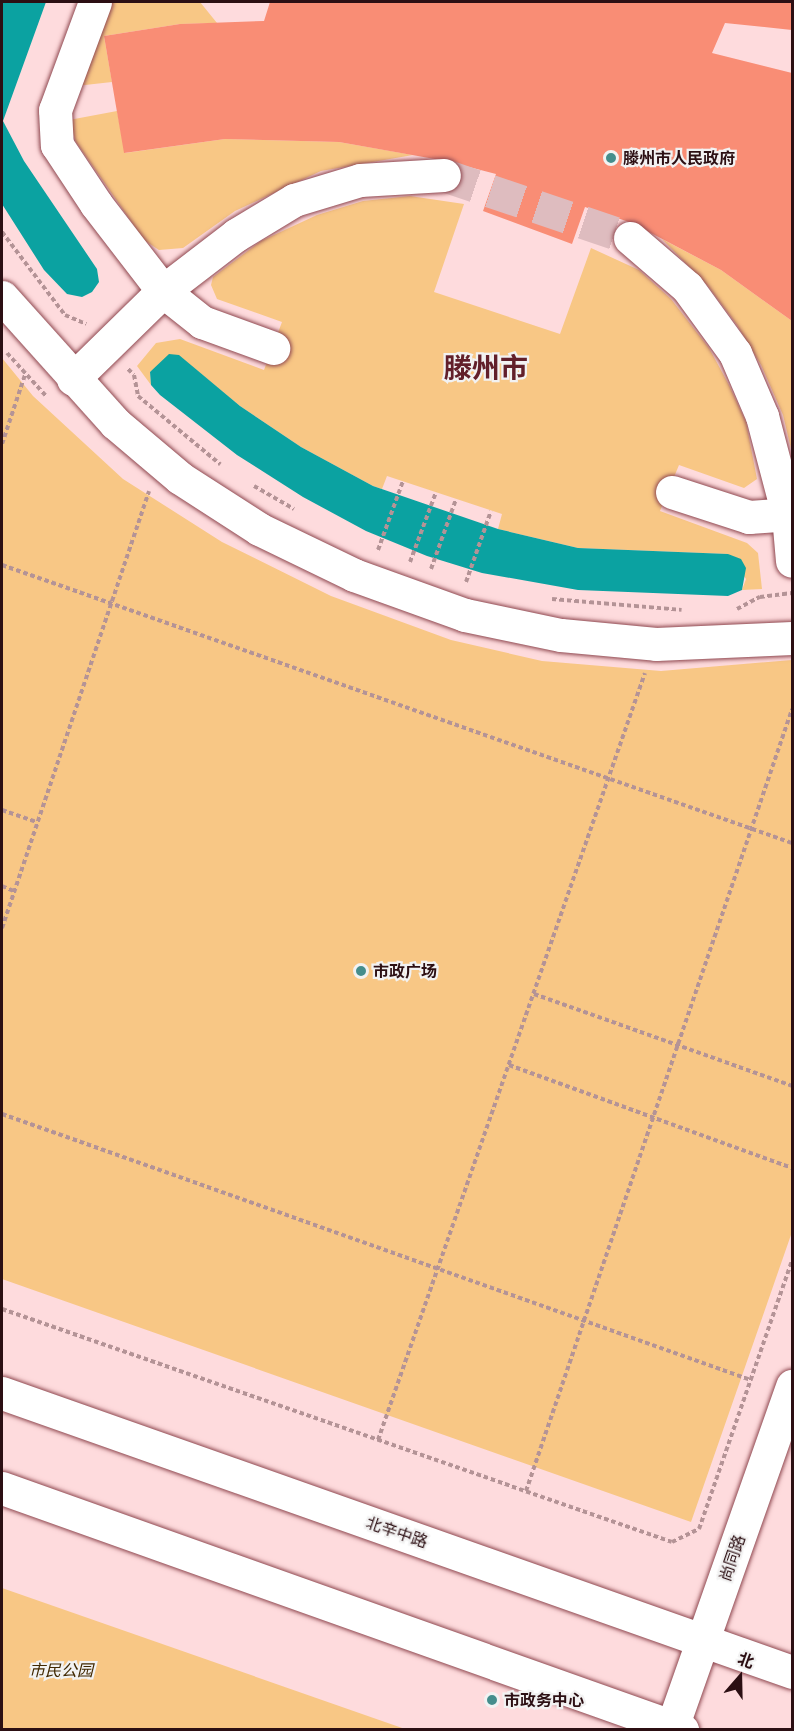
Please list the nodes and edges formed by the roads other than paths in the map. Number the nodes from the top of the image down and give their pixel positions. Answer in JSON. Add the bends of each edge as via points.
{"nodes":[{"id":1,"x":95,"y":2,"type":"edge"},
{"id":2,"x":444,"y":175,"type":"tunnel mouth"},
{"id":3,"x":630,"y":238,"type":"tunnel mouth"},
{"id":4,"x":163,"y":291,"type":"junction"},
{"id":5,"x":2,"y":297,"type":"edge"},
{"id":6,"x":273,"y":348,"type":"dead end"},
{"id":7,"x":73,"y":379,"type":"junction"},
{"id":8,"x":672,"y":492,"type":"dead end"},
{"id":9,"x":790,"y":515,"type":"edge"},
{"id":10,"x":792,"y":561,"type":"edge"},
{"id":11,"x":792,"y":638,"type":"edge"},
{"id":12,"x":792,"y":1386,"type":"edge"},
{"id":13,"x":2,"y":1393,"type":"edge"},
{"id":14,"x":2,"y":1488,"type":"edge"},
{"id":15,"x":703,"y":1640,"type":"junction"},
{"id":16,"x":792,"y":1672,"type":"edge"},
{"id":17,"x":675,"y":1728,"type":"edge"}],
"edges":[{"from":1,"to":4,"type":"street","via":[[55,110],[57,145],[96,204]]},
{"from":2,"to":4,"type":"street","via":[[360,180],[294,200],[236,235]]},
{"from":3,"to":9,"type":"street","via":[[687,287],[735,353],[762,416]]},
{"from":4,"to":6,"type":"street","via":[[202,322]]},
{"from":4,"to":7,"type":"street"},
{"from":5,"to":7,"type":"street"},
{"from":7,"to":11,"type":"street","via":[[116,423],[180,478],[259,529],[354,575],[465,615],[561,635],[656,644]]},
{"from":8,"to":9,"type":"street","via":[[749,518]]},
{"from":9,"to":10,"type":"street"},
{"from":12,"to":15,"type":"street","name":"尚同路"},
{"from":13,"to":15,"type":"street","name":"北辛中路"},
{"from":14,"to":17,"type":"street"},
{"from":15,"to":16,"type":"street","name":"北辛中路"},
{"from":15,"to":17,"type":"street","name":"尚同路"}]}
